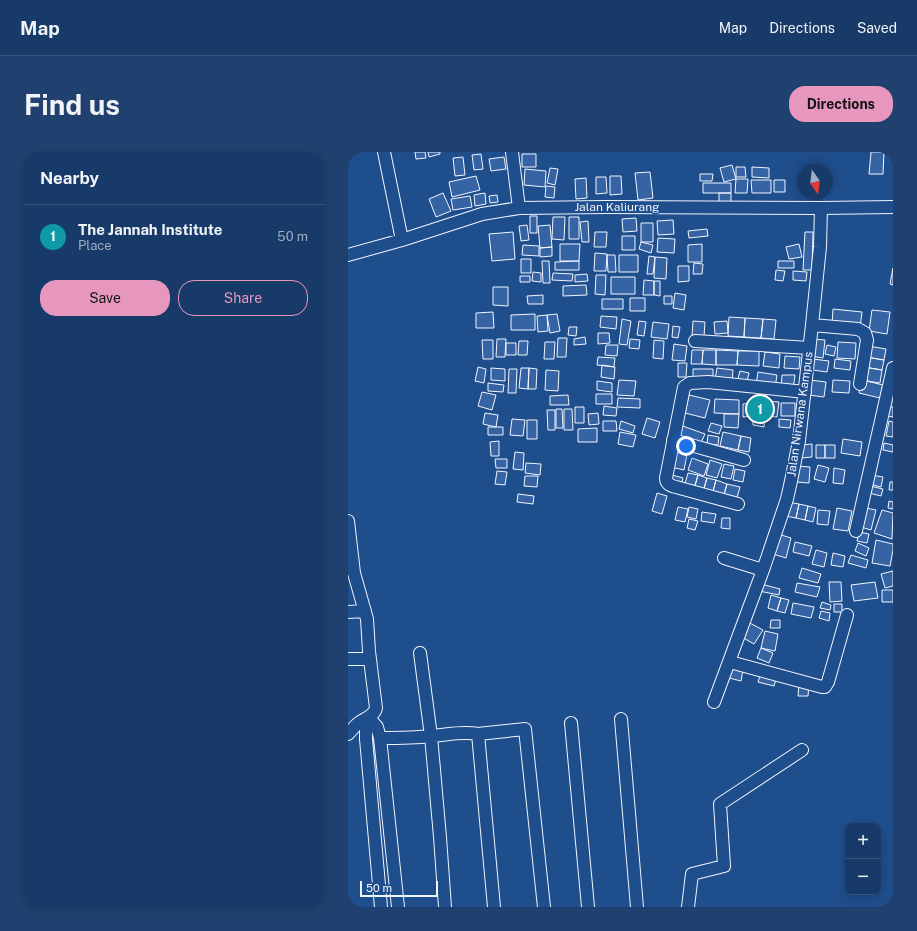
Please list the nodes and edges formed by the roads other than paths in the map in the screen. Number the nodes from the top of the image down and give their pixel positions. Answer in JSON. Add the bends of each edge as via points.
{"nodes":[{"id":1,"x":384,"y":152,"type":"edge"},
{"id":2,"x":512,"y":152,"type":"edge"},
{"id":3,"x":893,"y":207,"type":"edge"},
{"id":4,"x":519,"y":208,"type":"junction"},
{"id":5,"x":821,"y":208,"type":"junction"},
{"id":6,"x":402,"y":240,"type":"junction"},
{"id":7,"x":348,"y":255,"type":"edge"},
{"id":8,"x":812,"y":325,"type":"junction"},
{"id":9,"x":695,"y":341,"type":"dead end"},
{"id":10,"x":809,"y":348,"type":"junction"},
{"id":11,"x":893,"y":368,"type":"edge"},
{"id":12,"x":860,"y":384,"type":"dead end"},
{"id":13,"x":805,"y":392,"type":"junction"},
{"id":14,"x":673,"y":440,"type":"junction"},
{"id":15,"x":744,"y":460,"type":"dead end"},
{"id":16,"x":738,"y":504,"type":"dead end"},
{"id":17,"x":348,"y":521,"type":"edge"},
{"id":18,"x":856,"y":531,"type":"dead end"},
{"id":19,"x":724,"y":558,"type":"dead end"},
{"id":20,"x":763,"y":570,"type":"junction"},
{"id":21,"x":351,"y":572,"type":"edge"},
{"id":22,"x":365,"y":611,"type":"junction"},
{"id":23,"x":348,"y":612,"type":"edge"},
{"id":24,"x":847,"y":615,"type":"dead end"},
{"id":25,"x":420,"y":653,"type":"dead end"},
{"id":26,"x":348,"y":659,"type":"edge"},
{"id":27,"x":370,"y":660,"type":"junction"},
{"id":28,"x":730,"y":662,"type":"junction"},
{"id":29,"x":714,"y":702,"type":"dead end"},
{"id":30,"x":369,"y":718,"type":"junction"},
{"id":31,"x":621,"y":719,"type":"dead end"},
{"id":32,"x":571,"y":723,"type":"dead end"},
{"id":33,"x":348,"y":734,"type":"edge"},
{"id":34,"x":478,"y":734,"type":"junction"},
{"id":35,"x":431,"y":736,"type":"junction"},
{"id":36,"x":380,"y":738,"type":"junction"},
{"id":37,"x":802,"y":750,"type":"dead end"},
{"id":38,"x":381,"y":907,"type":"edge"},
{"id":39,"x":398,"y":907,"type":"edge"},
{"id":40,"x":444,"y":907,"type":"edge"},
{"id":41,"x":494,"y":907,"type":"edge"},
{"id":42,"x":544,"y":907,"type":"edge"},
{"id":43,"x":588,"y":907,"type":"edge"},
{"id":44,"x":637,"y":907,"type":"edge"},
{"id":45,"x":688,"y":907,"type":"edge"}],
"edges":[{"from":1,"to":6,"type":"street"},
{"from":2,"to":4,"type":"street"},
{"from":3,"to":5,"type":"street","name":"Jalan Kaliurang"},
{"from":4,"to":5,"type":"street","name":"Jalan Kaliurang"},
{"from":4,"to":6,"type":"street","name":"Jalan Kaliurang","via":[[482,214]]},
{"from":5,"to":8,"type":"street","name":"Jalan Nirwana Kampus"},
{"from":6,"to":7,"type":"street","name":"Jalan Kaliurang"},
{"from":8,"to":10,"type":"street","name":"Jalan Nirwana Kampus"},
{"from":8,"to":12,"type":"street","via":[[858,329],[865,333],[867,340]]},
{"from":9,"to":10,"type":"street"},
{"from":10,"to":13,"type":"street","name":"Jalan Nirwana Kampus"},
{"from":11,"to":18,"type":"street"},
{"from":13,"to":14,"type":"street","via":[[708,382],[688,384],[684,387]]},
{"from":13,"to":20,"type":"street","name":"Jalan Nirwana Kampus","via":[[799,441],[787,499]]},
{"from":14,"to":15,"type":"street"},
{"from":14,"to":16,"type":"street","via":[[666,480],[668,484]]},
{"from":17,"to":21,"type":"street"},
{"from":19,"to":20,"type":"street"},
{"from":20,"to":28,"type":"street","name":"Jalan Nirwana Kampus"},
{"from":21,"to":22,"type":"street"},
{"from":22,"to":23,"type":"street"},
{"from":22,"to":27,"type":"street"},
{"from":24,"to":28,"type":"street","via":[[825,687]]},
{"from":25,"to":35,"type":"street"},
{"from":26,"to":27,"type":"street"},
{"from":27,"to":30,"type":"street","via":[[376,708]]},
{"from":28,"to":29,"type":"street","name":"Jalan Nirwana Kampus"},
{"from":30,"to":33,"type":"street","via":[[359,723]]},
{"from":30,"to":36,"type":"street","via":[[377,727]]},
{"from":30,"to":38,"type":"street","via":[[366,739]]},
{"from":31,"to":44,"type":"street"},
{"from":32,"to":43,"type":"street"},
{"from":34,"to":35,"type":"street","via":[[471,732]]},
{"from":34,"to":41,"type":"street"},
{"from":34,"to":42,"type":"street","via":[[525,729]]},
{"from":35,"to":36,"type":"street"},
{"from":35,"to":40,"type":"street"},
{"from":36,"to":39,"type":"street"},
{"from":37,"to":45,"type":"street","via":[[720,804],[724,866],[692,874]]}]}
